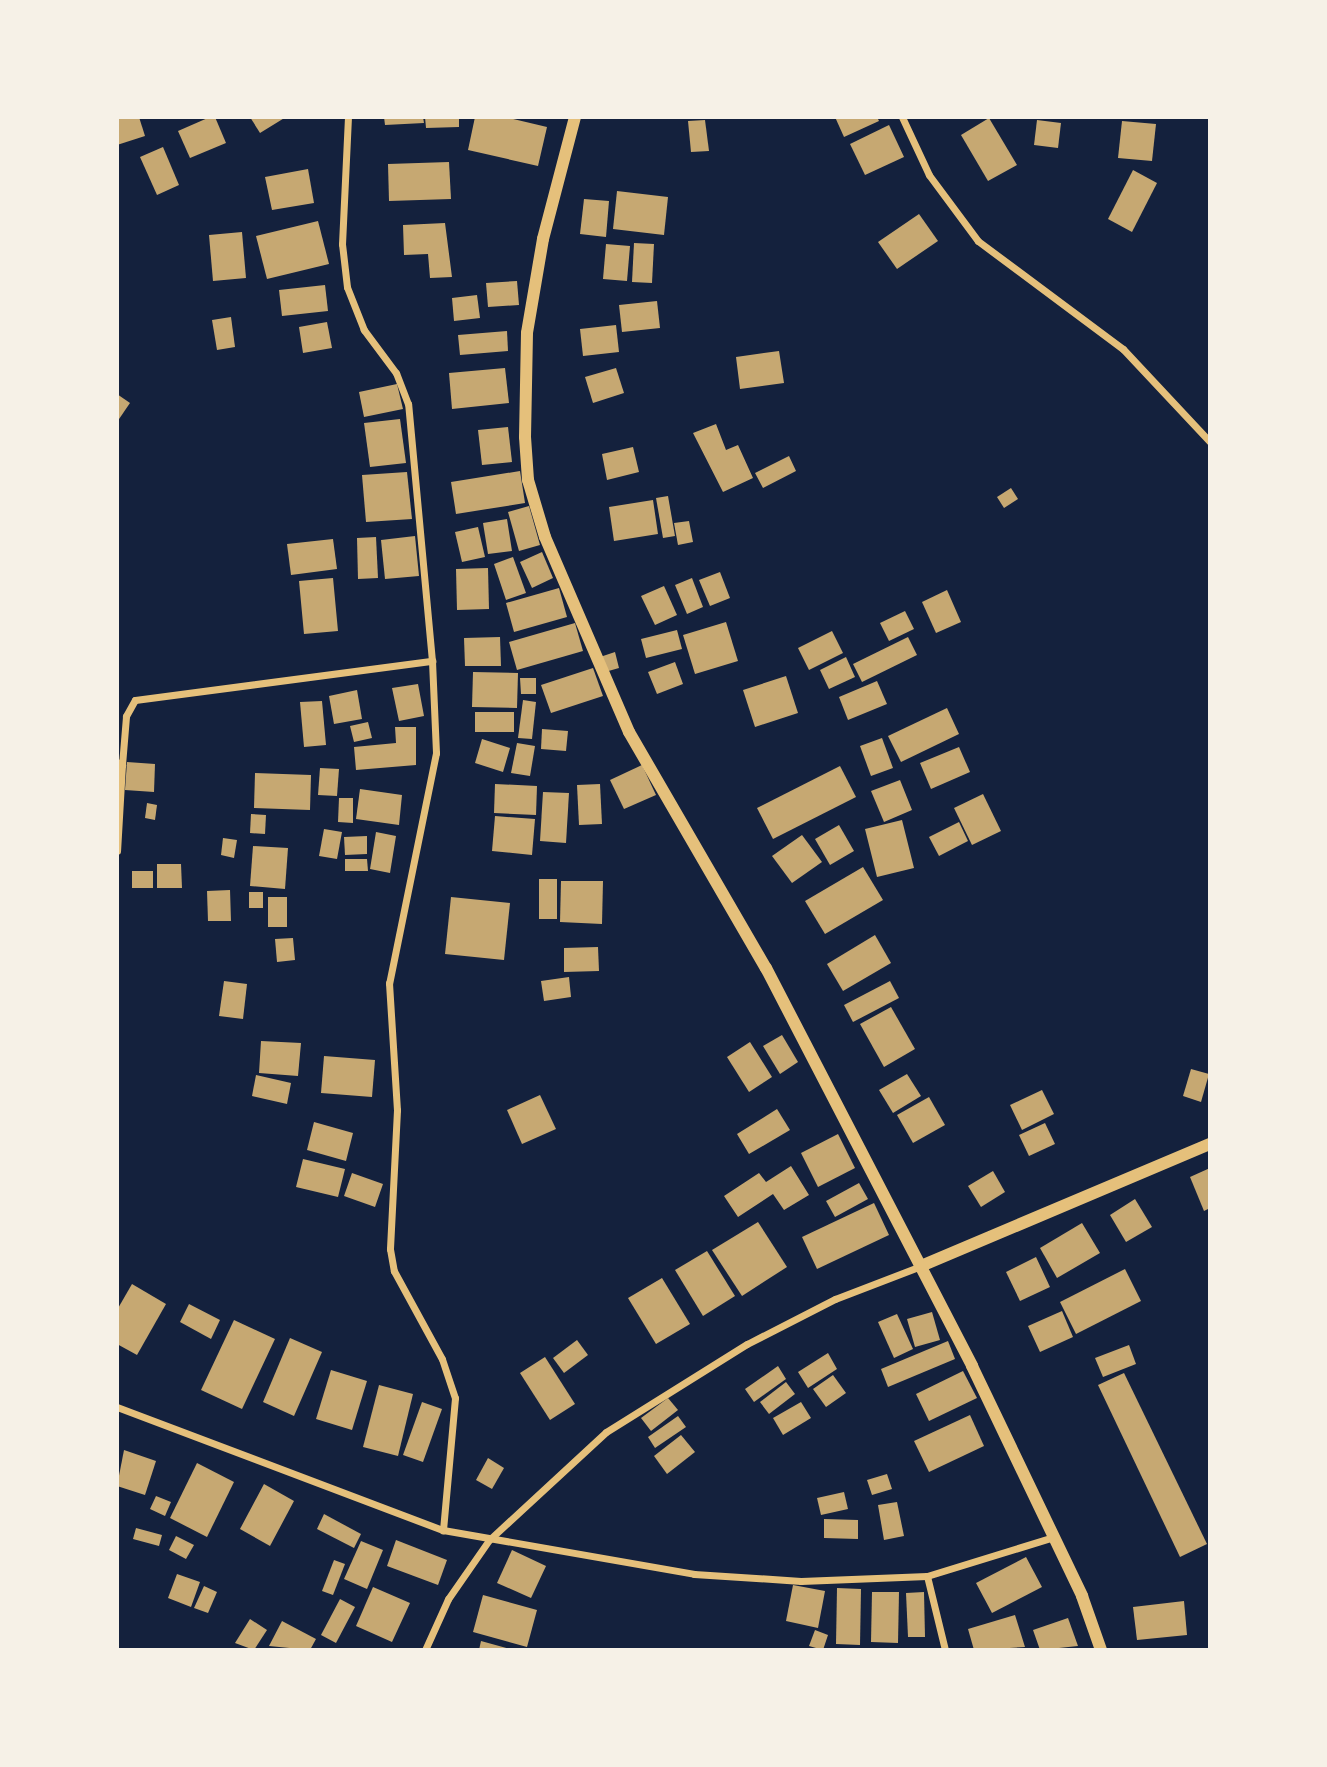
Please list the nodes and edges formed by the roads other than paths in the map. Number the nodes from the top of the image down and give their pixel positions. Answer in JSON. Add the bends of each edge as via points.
{"nodes":[{"id":1,"x":348,"y":117,"type":"edge"},
{"id":2,"x":575,"y":117,"type":"edge"},
{"id":3,"x":902,"y":117,"type":"edge"},
{"id":4,"x":1210,"y":442,"type":"edge"},
{"id":5,"x":432,"y":661,"type":"junction"},
{"id":6,"x":120,"y":764,"type":"edge"},
{"id":7,"x":117,"y":851,"type":"edge"},
{"id":8,"x":1210,"y":1144,"type":"edge"},
{"id":9,"x":921,"y":1266,"type":"junction"},
{"id":10,"x":117,"y":1407,"type":"edge"},
{"id":11,"x":443,"y":1530,"type":"junction"},
{"id":12,"x":1054,"y":1537,"type":"junction"},
{"id":13,"x":489,"y":1541,"type":"junction"},
{"id":14,"x":927,"y":1576,"type":"junction"},
{"id":15,"x":425,"y":1650,"type":"edge"},
{"id":16,"x":945,"y":1650,"type":"edge"},
{"id":17,"x":1101,"y":1650,"type":"edge"}],
"edges":[{"from":1,"to":5,"type":"street","via":[[342,244],[347,287],[364,330],[396,373],[408,404]]},
{"from":2,"to":9,"type":"street","via":[[543,239],[527,333],[524,437],[537,512],[629,732],[748,934]]},
{"from":3,"to":4,"type":"street","via":[[929,175],[978,241],[1123,349]]},
{"from":5,"to":6,"type":"street","via":[[135,700],[126,716]]},
{"from":5,"to":11,"type":"street","via":[[436,753],[391,961],[397,1110],[390,1238],[394,1271],[442,1359],[455,1398]]},
{"from":6,"to":7,"type":"street"},
{"from":8,"to":9,"type":"street"},
{"from":9,"to":12,"type":"street"},
{"from":9,"to":13,"type":"street","via":[[835,1298],[650,1402],[606,1432]]},
{"from":10,"to":11,"type":"street"},
{"from":11,"to":13,"type":"street"},
{"from":12,"to":14,"type":"street"},
{"from":12,"to":17,"type":"street"},
{"from":13,"to":14,"type":"street","via":[[750,1580]]},
{"from":13,"to":15,"type":"street","via":[[452,1591]]},
{"from":14,"to":16,"type":"street"}]}
